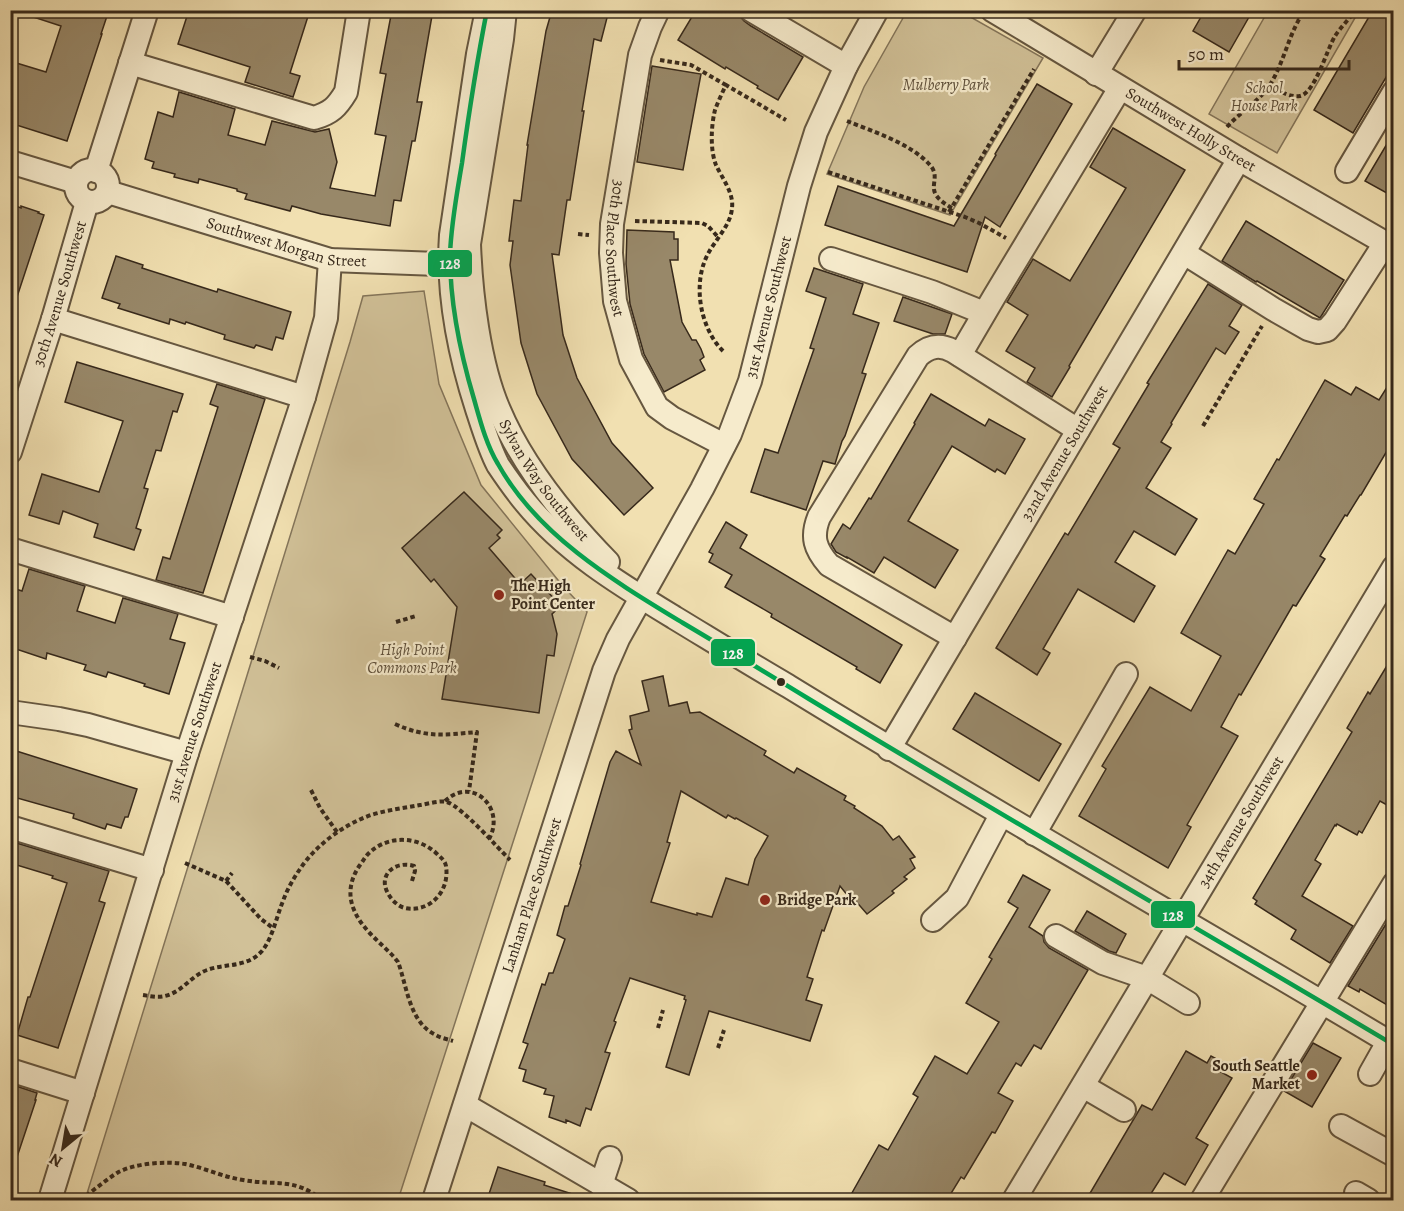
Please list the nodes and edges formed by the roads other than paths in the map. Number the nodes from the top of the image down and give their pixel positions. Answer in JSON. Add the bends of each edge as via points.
{"nodes":[{"id":1,"x":147,"y":10,"type":"edge"},
{"id":2,"x":359,"y":10,"type":"edge"},
{"id":3,"x":488,"y":10,"type":"edge"},
{"id":4,"x":505,"y":10,"type":"edge"},
{"id":5,"x":658,"y":10,"type":"edge"},
{"id":6,"x":751,"y":10,"type":"edge"},
{"id":7,"x":877,"y":10,"type":"edge"},
{"id":8,"x":992,"y":10,"type":"edge"},
{"id":9,"x":1135,"y":10,"type":"edge"},
{"id":10,"x":130,"y":63,"type":"junction"},
{"id":11,"x":846,"y":66,"type":"junction"},
{"id":12,"x":1096,"y":74,"type":"junction"},
{"id":13,"x":1120,"y":88,"type":"junction"},
{"id":14,"x":1394,"y":92,"type":"edge"},
{"id":15,"x":1239,"y":159,"type":"junction"},
{"id":16,"x":10,"y":162,"type":"edge"},
{"id":17,"x":96,"y":171,"type":"junction"},
{"id":18,"x":1347,"y":171,"type":"dead end"},
{"id":19,"x":76,"y":182,"type":"junction"},
{"id":20,"x":108,"y":192,"type":"junction"},
{"id":21,"x":87,"y":202,"type":"junction"},
{"id":22,"x":1389,"y":245,"type":"edge"},
{"id":23,"x":1184,"y":253,"type":"junction"},
{"id":24,"x":831,"y":259,"type":"dead end"},
{"id":25,"x":330,"y":260,"type":"junction"},
{"id":26,"x":460,"y":265,"type":"junction"},
{"id":27,"x":984,"y":314,"type":"junction"},
{"id":28,"x":53,"y":319,"type":"junction"},
{"id":29,"x":960,"y":356,"type":"junction"},
{"id":30,"x":304,"y":397,"type":"junction"},
{"id":31,"x":1078,"y":430,"type":"junction"},
{"id":32,"x":724,"y":445,"type":"junction"},
{"id":33,"x":10,"y":452,"type":"edge"},
{"id":34,"x":10,"y":549,"type":"edge"},
{"id":35,"x":1394,"y":567,"type":"edge"},
{"id":36,"x":642,"y":598,"type":"junction"},
{"id":37,"x":232,"y":617,"type":"junction"},
{"id":38,"x":955,"y":638,"type":"junction"},
{"id":39,"x":1126,"y":674,"type":"dead end"},
{"id":40,"x":10,"y":712,"type":"edge"},
{"id":41,"x":890,"y":748,"type":"junction"},
{"id":42,"x":187,"y":753,"type":"junction"},
{"id":43,"x":1001,"y":815,"type":"junction"},
{"id":44,"x":10,"y":827,"type":"edge"},
{"id":45,"x":1034,"y":834,"type":"junction"},
{"id":46,"x":152,"y":870,"type":"junction"},
{"id":47,"x":1394,"y":884,"type":"edge"},
{"id":48,"x":933,"y":920,"type":"dead end"},
{"id":49,"x":1182,"y":920,"type":"junction"},
{"id":50,"x":1056,"y":936,"type":"dead end"},
{"id":51,"x":1147,"y":978,"type":"junction"},
{"id":52,"x":1321,"y":1002,"type":"junction"},
{"id":53,"x":1188,"y":1004,"type":"dead end"},
{"id":54,"x":1391,"y":1043,"type":"edge"},
{"id":55,"x":10,"y":1070,"type":"edge"},
{"id":56,"x":1370,"y":1074,"type":"dead end"},
{"id":57,"x":1083,"y":1086,"type":"junction"},
{"id":58,"x":83,"y":1093,"type":"junction"},
{"id":59,"x":465,"y":1105,"type":"junction"},
{"id":60,"x":1124,"y":1110,"type":"dead end"},
{"id":61,"x":1341,"y":1126,"type":"dead end"},
{"id":62,"x":1394,"y":1155,"type":"edge"},
{"id":63,"x":610,"y":1158,"type":"dead end"},
{"id":64,"x":611,"y":1194,"type":"edge"},
{"id":65,"x":1210,"y":1195,"type":"edge"},
{"id":66,"x":50,"y":1200,"type":"edge"},
{"id":67,"x":434,"y":1200,"type":"edge"},
{"id":68,"x":1014,"y":1200,"type":"edge"}],
"edges":[{"from":1,"to":10,"type":"street"},
{"from":2,"to":10,"type":"street","via":[[346,92],[327,114],[314,118]]},
{"from":3,"to":26,"type":"street","name":"Sylvan Way Southwest","via":[[451,235]]},
{"from":4,"to":26,"type":"street","name":"Sylvan Way Southwest","via":[[469,244]]},
{"from":5,"to":32,"type":"street","name":"30th Place Southwest","via":[[639,56],[612,224],[615,301],[631,358],[657,407]]},
{"from":6,"to":11,"type":"street"},
{"from":7,"to":11,"type":"street","name":"31st Avenue Southwest"},
{"from":8,"to":12,"type":"street","name":"Southwest Holly Street"},
{"from":9,"to":12,"type":"street"},
{"from":10,"to":17,"type":"street"},
{"from":11,"to":32,"type":"street","name":"31st Avenue Southwest","via":[[816,132],[750,381]]},
{"from":12,"to":13,"type":"street","name":"Southwest Holly Street"},
{"from":13,"to":15,"type":"street","name":"Southwest Holly Street"},
{"from":13,"to":27,"type":"street"},
{"from":14,"to":18,"type":"street"},
{"from":15,"to":22,"type":"street","name":"Southwest Holly Street"},
{"from":15,"to":23,"type":"street","name":"32nd Avenue Southwest"},
{"from":16,"to":19,"type":"street"},
{"from":17,"to":19,"type":"street","via":[[82,173]]},
{"from":17,"to":20,"type":"street","via":[[106,178]]},
{"from":19,"to":21,"type":"street","via":[[77,193]]},
{"from":20,"to":21,"type":"street","via":[[100,201]]},
{"from":20,"to":25,"type":"street","name":"Southwest Morgan Street"},
{"from":21,"to":28,"type":"street","name":"30th Avenue Southwest"},
{"from":22,"to":23,"type":"street","via":[[1335,321],[1327,330],[1318,332],[1272,309]]},
{"from":23,"to":31,"type":"street","name":"32nd Avenue Southwest"},
{"from":24,"to":27,"type":"street","via":[[932,292]]},
{"from":25,"to":26,"type":"street","name":"Southwest Morgan Street"},
{"from":25,"to":30,"type":"street","name":"31st Avenue Southwest","via":[[326,318]]},
{"from":26,"to":36,"type":"street","name":"Sylvan Way Southwest","via":[[454,312],[468,380],[498,464],[554,534]]},
{"from":27,"to":29,"type":"street"},
{"from":28,"to":30,"type":"street"},
{"from":28,"to":33,"type":"street","name":"30th Avenue Southwest"},
{"from":29,"to":31,"type":"street"},
{"from":29,"to":38,"type":"street","via":[[938,346],[918,356],[815,527],[817,548],[829,565]]},
{"from":30,"to":37,"type":"street","name":"31st Avenue Southwest"},
{"from":31,"to":38,"type":"street","name":"32nd Avenue Southwest"},
{"from":32,"to":36,"type":"street","name":"31st Avenue Southwest"},
{"from":34,"to":37,"type":"street"},
{"from":35,"to":49,"type":"street","name":"34th Avenue Southwest"},
{"from":36,"to":41,"type":"street"},
{"from":36,"to":59,"type":"street","name":"Lanham Place Southwest","via":[[604,671]]},
{"from":37,"to":42,"type":"street","name":"31st Avenue Southwest"},
{"from":38,"to":41,"type":"street","name":"32nd Avenue Southwest"},
{"from":39,"to":45,"type":"street"},
{"from":40,"to":42,"type":"street","via":[[88,725]]},
{"from":41,"to":43,"type":"street"},
{"from":42,"to":46,"type":"street","name":"31st Avenue Southwest"},
{"from":43,"to":45,"type":"street"},
{"from":43,"to":48,"type":"street","via":[[957,898]]},
{"from":44,"to":46,"type":"street"},
{"from":45,"to":49,"type":"street"},
{"from":46,"to":58,"type":"street","name":"31st Avenue Southwest"},
{"from":47,"to":52,"type":"street"},
{"from":49,"to":51,"type":"street","name":"34th Avenue Southwest"},
{"from":49,"to":52,"type":"street"},
{"from":50,"to":51,"type":"street","via":[[1102,963]]},
{"from":51,"to":53,"type":"street"},
{"from":51,"to":57,"type":"street","name":"34th Avenue Southwest"},
{"from":52,"to":54,"type":"street"},
{"from":52,"to":65,"type":"street","via":[[1251,1133]]},
{"from":54,"to":56,"type":"street"},
{"from":55,"to":58,"type":"street"},
{"from":57,"to":60,"type":"street"},
{"from":57,"to":68,"type":"street","name":"34th Avenue Southwest"},
{"from":58,"to":66,"type":"street","name":"31st Avenue Southwest"},
{"from":59,"to":64,"type":"street"},
{"from":59,"to":67,"type":"street","name":"Lanham Place Southwest"},
{"from":61,"to":62,"type":"street"},
{"from":63,"to":64,"type":"street"}]}
